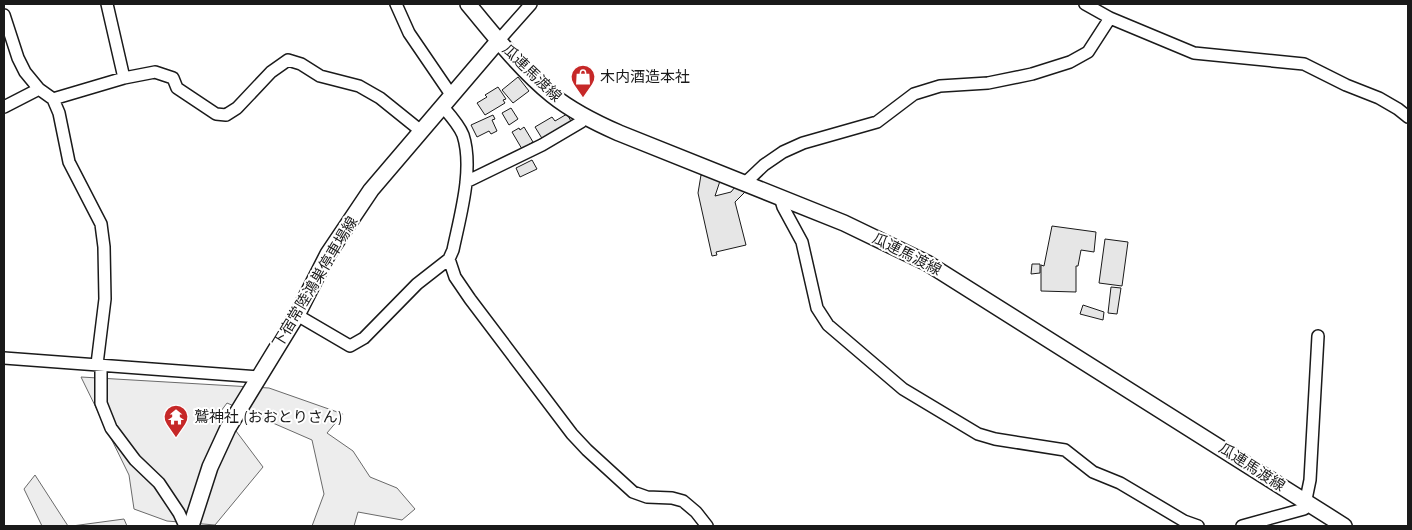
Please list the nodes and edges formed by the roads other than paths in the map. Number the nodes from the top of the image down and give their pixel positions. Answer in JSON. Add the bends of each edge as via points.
{"nodes":[{"id":1,"x":107,"y":4,"type":"edge"},
{"id":2,"x":396,"y":4,"type":"edge"},
{"id":3,"x":468,"y":4,"type":"edge"},
{"id":4,"x":531,"y":4,"type":"edge"},
{"id":5,"x":1085,"y":4,"type":"edge"},
{"id":6,"x":4,"y":15,"type":"edge"},
{"id":7,"x":1110,"y":18,"type":"junction"},
{"id":8,"x":499,"y":40,"type":"junction"},
{"id":9,"x":124,"y":78,"type":"junction"},
{"id":10,"x":39,"y":89,"type":"junction"},
{"id":11,"x":53,"y":99,"type":"junction"},
{"id":12,"x":447,"y":102,"type":"junction"},
{"id":13,"x":4,"y":107,"type":"edge"},
{"id":14,"x":585,"y":117,"type":"junction"},
{"id":15,"x":1408,"y":117,"type":"edge"},
{"id":16,"x":421,"y":131,"type":"junction"},
{"id":17,"x":466,"y":182,"type":"junction"},
{"id":18,"x":746,"y":183,"type":"junction"},
{"id":19,"x":780,"y":197,"type":"junction"},
{"id":20,"x":449,"y":259,"type":"junction"},
{"id":21,"x":297,"y":315,"type":"junction"},
{"id":22,"x":1318,"y":336,"type":"dead end"},
{"id":23,"x":4,"y":358,"type":"edge"},
{"id":24,"x":99,"y":364,"type":"junction"},
{"id":25,"x":258,"y":377,"type":"junction"},
{"id":26,"x":1304,"y":501,"type":"junction"},
{"id":27,"x":185,"y":526,"type":"edge"},
{"id":28,"x":191,"y":526,"type":"edge"},
{"id":29,"x":707,"y":526,"type":"edge"},
{"id":30,"x":1198,"y":526,"type":"edge"},
{"id":31,"x":1242,"y":526,"type":"edge"},
{"id":32,"x":1344,"y":526,"type":"edge"}],
"edges":[{"from":1,"to":9,"type":"street"},
{"from":2,"to":12,"type":"street"},
{"from":3,"to":8,"type":"main road","name":"瓜連馬渡線"},
{"from":4,"to":8,"type":"street"},
{"from":5,"to":7,"type":"street"},
{"from":6,"to":10,"type":"street","via":[[18,58]]},
{"from":7,"to":15,"type":"street","via":[[1194,53],[1304,64],[1379,98]]},
{"from":7,"to":18,"type":"street","via":[[1088,52],[1070,62],[1032,74],[988,83],[940,86],[914,94],[877,122],[804,142],[783,152]]},
{"from":8,"to":12,"type":"main road","name":"下宿常陸鴻巣停車場線"},
{"from":8,"to":14,"type":"main road","name":"瓜連馬渡線","via":[[537,82]]},
{"from":9,"to":11,"type":"street"},
{"from":9,"to":16,"type":"street","via":[[155,72],[173,78],[177,88],[216,114],[226,115],[288,60],[320,76],[359,86],[380,98]]},
{"from":10,"to":11,"type":"street"},
{"from":10,"to":13,"type":"street"},
{"from":11,"to":24,"type":"street","via":[[69,162],[101,224],[105,300]]},
{"from":12,"to":16,"type":"main road","name":"下宿常陸鴻巣停車場線"},
{"from":12,"to":17,"type":"street","via":[[466,150]]},
{"from":14,"to":17,"type":"street","via":[[542,145]]},
{"from":14,"to":18,"type":"main road","name":"瓜連馬渡線"},
{"from":16,"to":21,"type":"main road","name":"下宿常陸鴻巣停車場線","via":[[371,190],[328,254]]},
{"from":17,"to":20,"type":"street"},
{"from":18,"to":19,"type":"main road","name":"瓜連馬渡線"},
{"from":19,"to":26,"type":"main road","name":"瓜連馬渡線","via":[[927,263]]},
{"from":19,"to":30,"type":"street","via":[[802,242],[817,308],[828,324],[903,389],[978,434],[1066,450],[1093,472],[1120,483]]},
{"from":20,"to":21,"type":"street","via":[[417,284],[364,338],[350,346]]},
{"from":20,"to":29,"type":"street","via":[[455,277],[470,299],[587,450],[633,492],[682,501]]},
{"from":21,"to":25,"type":"main road","name":"下宿常陸鴻巣停車場線"},
{"from":22,"to":26,"type":"street","via":[[1310,480]]},
{"from":23,"to":24,"type":"street"},
{"from":24,"to":25,"type":"street"},
{"from":24,"to":27,"type":"street","via":[[101,403],[111,428],[135,460],[159,484]]},
{"from":25,"to":28,"type":"main road","name":"下宿常陸鴻巣停車場線","via":[[210,467]]},
{"from":26,"to":31,"type":"street","via":[[1304,509]]},
{"from":26,"to":32,"type":"main road","name":"瓜連馬渡線"}]}
